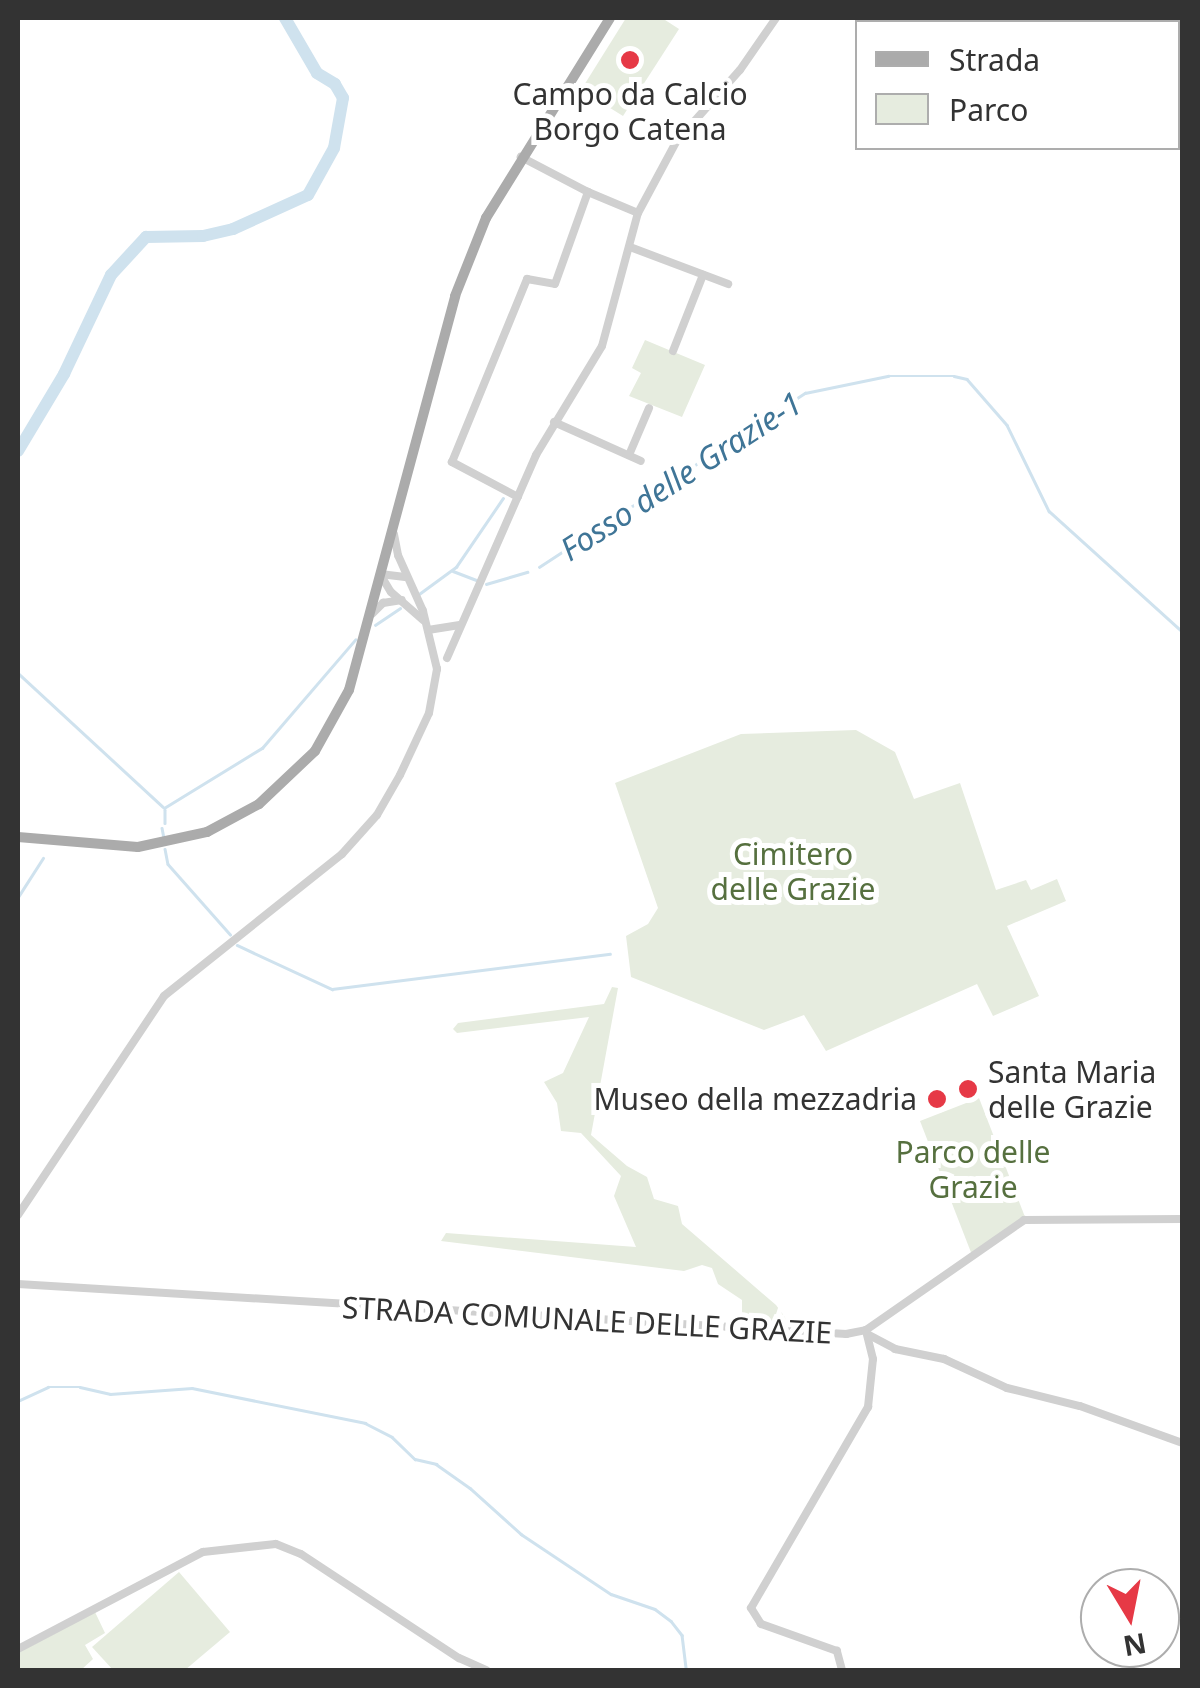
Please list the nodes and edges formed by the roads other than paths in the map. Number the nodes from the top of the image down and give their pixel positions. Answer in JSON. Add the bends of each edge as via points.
{"nodes":[{"id":1,"x":610,"y":18,"type":"edge"},
{"id":2,"x":776,"y":18,"type":"edge"},
{"id":3,"x":521,"y":156,"type":"junction"},
{"id":4,"x":588,"y":192,"type":"junction"},
{"id":5,"x":638,"y":213,"type":"junction"},
{"id":6,"x":630,"y":247,"type":"junction"},
{"id":7,"x":703,"y":275,"type":"junction"},
{"id":8,"x":728,"y":284,"type":"dead end"},
{"id":9,"x":673,"y":351,"type":"dead end"},
{"id":10,"x":650,"y":408,"type":"dead end"},
{"id":11,"x":554,"y":422,"type":"junction"},
{"id":12,"x":630,"y":455,"type":"junction"},
{"id":13,"x":642,"y":460,"type":"dead end"},
{"id":14,"x":518,"y":496,"type":"junction"},
{"id":15,"x":394,"y":517,"type":"junction"},
{"id":16,"x":380,"y":574,"type":"junction"},
{"id":17,"x":409,"y":580,"type":"junction"},
{"id":18,"x":402,"y":600,"type":"junction"},
{"id":19,"x":366,"y":624,"type":"junction"},
{"id":20,"x":460,"y":625,"type":"junction"},
{"id":21,"x":428,"y":630,"type":"junction"},
{"id":22,"x":448,"y":658,"type":"dead end"},
{"id":23,"x":18,"y":838,"type":"edge"},
{"id":24,"x":18,"y":1215,"type":"edge"},
{"id":25,"x":1182,"y":1219,"type":"edge"},
{"id":26,"x":18,"y":1284,"type":"edge"},
{"id":27,"x":868,"y":1332,"type":"junction"},
{"id":28,"x":1182,"y":1443,"type":"edge"},
{"id":29,"x":18,"y":1649,"type":"edge"},
{"id":30,"x":486,"y":1670,"type":"edge"},
{"id":31,"x":842,"y":1670,"type":"edge"}],
"edges":[{"from":1,"to":3,"type":"main road"},
{"from":2,"to":5,"type":"street","via":[[676,142]]},
{"from":3,"to":4,"type":"street"},
{"from":3,"to":15,"type":"main road","via":[[454,296]]},
{"from":4,"to":5,"type":"street"},
{"from":4,"to":14,"type":"street","via":[[556,284],[527,279],[452,462]]},
{"from":5,"to":6,"type":"street"},
{"from":6,"to":7,"type":"street"},
{"from":6,"to":11,"type":"street","via":[[606,336]]},
{"from":7,"to":8,"type":"street"},
{"from":7,"to":9,"type":"street"},
{"from":10,"to":12,"type":"street"},
{"from":11,"to":12,"type":"street"},
{"from":11,"to":14,"type":"street"},
{"from":12,"to":13,"type":"street"},
{"from":14,"to":20,"type":"street"},
{"from":15,"to":16,"type":"main road"},
{"from":15,"to":17,"type":"street","via":[[394,542]]},
{"from":16,"to":17,"type":"street"},
{"from":16,"to":18,"type":"street"},
{"from":16,"to":19,"type":"main road"},
{"from":17,"to":21,"type":"street"},
{"from":18,"to":19,"type":"street","via":[[378,606]]},
{"from":18,"to":21,"type":"street"},
{"from":19,"to":23,"type":"main road","via":[[336,716],[314,751],[259,804],[207,832],[138,847]]},
{"from":20,"to":21,"type":"street"},
{"from":20,"to":22,"type":"street"},
{"from":21,"to":24,"type":"street","via":[[437,686],[377,815],[342,854],[164,996]]},
{"from":25,"to":27,"type":"street","name":"STRADA COMUNALE DELLE GRAZIE","via":[[1024,1220]]},
{"from":26,"to":27,"type":"street","name":"STRADA COMUNALE DELLE GRAZIE"},
{"from":27,"to":28,"type":"street","via":[[895,1349],[944,1358],[1008,1388]]},
{"from":27,"to":31,"type":"street","via":[[874,1359],[868,1407],[751,1608],[762,1624],[837,1652]]},
{"from":29,"to":30,"type":"street","via":[[203,1552],[276,1544]]}]}
